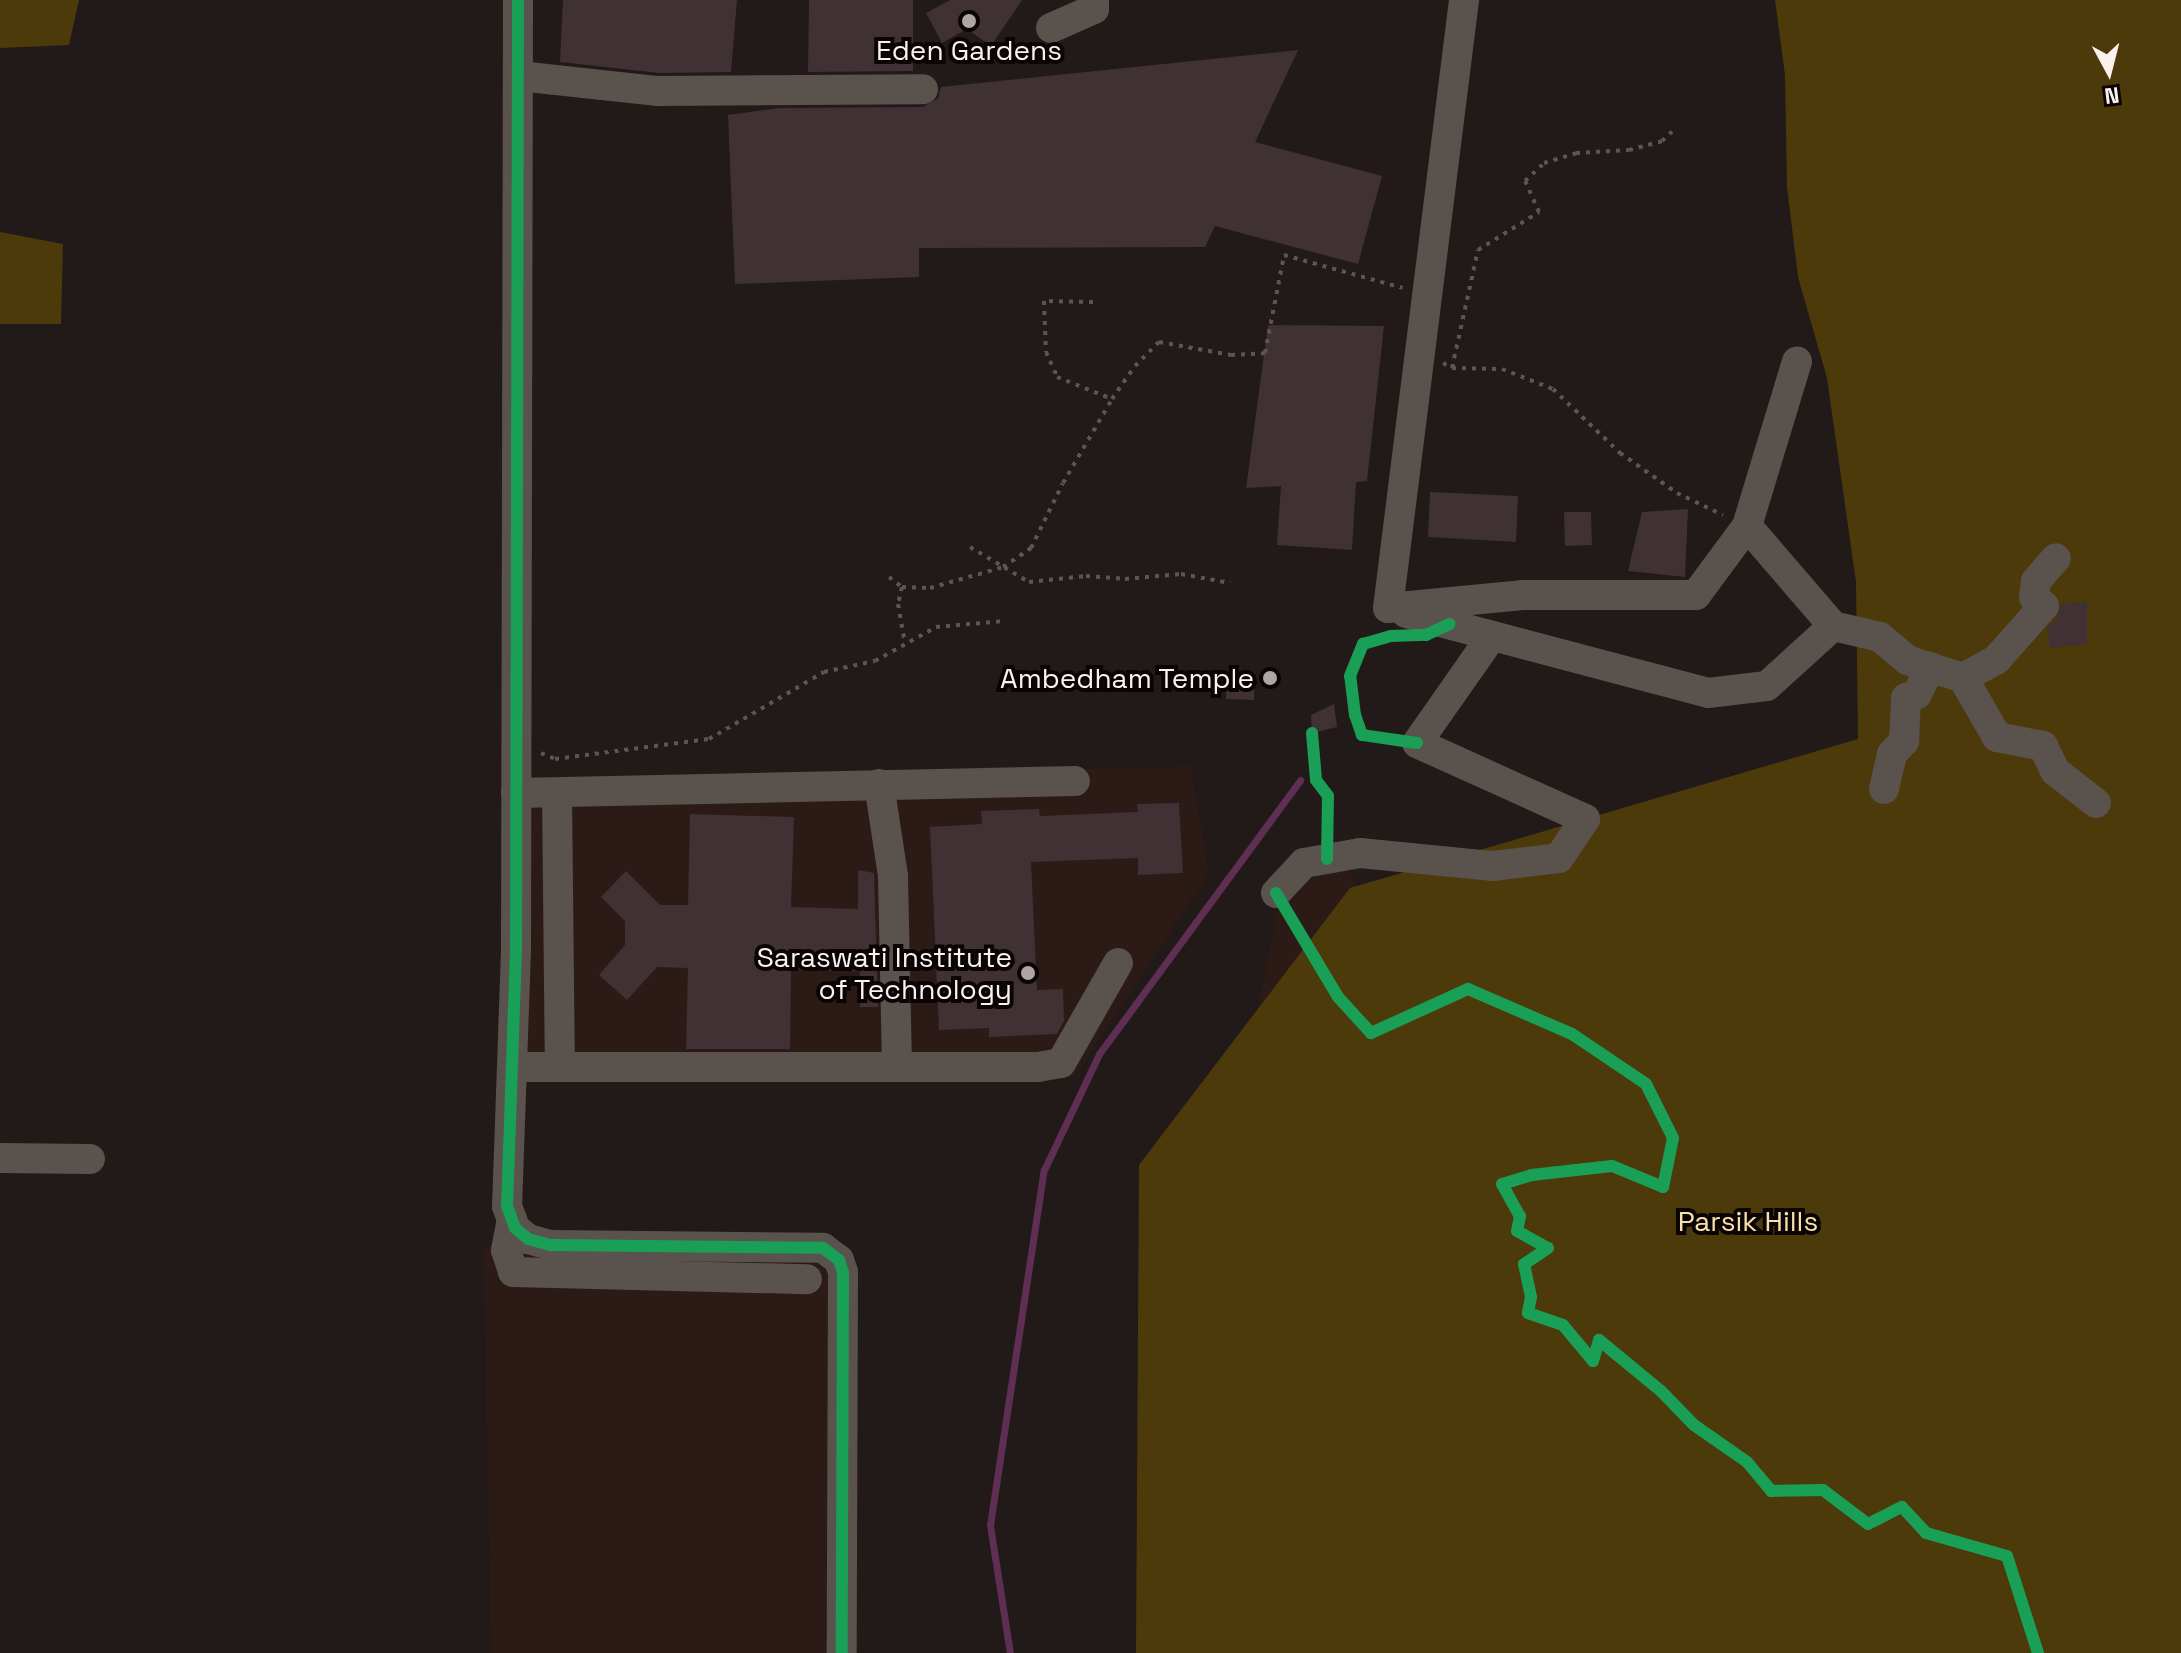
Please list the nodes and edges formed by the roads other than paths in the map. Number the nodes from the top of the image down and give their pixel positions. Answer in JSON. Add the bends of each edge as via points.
{"nodes":[{"id":1,"x":518,"y":0,"type":"edge"},
{"id":2,"x":1094,"y":0,"type":"edge"},
{"id":3,"x":1464,"y":0,"type":"edge"},
{"id":4,"x":1051,"y":28,"type":"dead end"},
{"id":5,"x":519,"y":76,"type":"junction"},
{"id":6,"x":923,"y":89,"type":"dead end"},
{"id":7,"x":1797,"y":361,"type":"dead end"},
{"id":8,"x":1747,"y":526,"type":"junction"},
{"id":9,"x":2056,"y":558,"type":"dead end"},
{"id":10,"x":1388,"y":608,"type":"junction"},
{"id":11,"x":1833,"y":626,"type":"junction"},
{"id":12,"x":1492,"y":636,"type":"junction"},
{"id":13,"x":1930,"y":667,"type":"junction"},
{"id":14,"x":1963,"y":678,"type":"junction"},
{"id":15,"x":1075,"y":781,"type":"dead end"},
{"id":16,"x":879,"y":784,"type":"junction"},
{"id":17,"x":1884,"y":789,"type":"dead end"},
{"id":18,"x":516,"y":793,"type":"junction"},
{"id":19,"x":557,"y":793,"type":"junction"},
{"id":20,"x":2096,"y":803,"type":"dead end"},
{"id":21,"x":1276,"y":893,"type":"dead end"},
{"id":22,"x":1118,"y":963,"type":"dead end"},
{"id":23,"x":897,"y":1066,"type":"junction"},
{"id":24,"x":512,"y":1067,"type":"junction"},
{"id":25,"x":560,"y":1067,"type":"junction"},
{"id":26,"x":0,"y":1158,"type":"edge"},
{"id":27,"x":90,"y":1159,"type":"dead end"},
{"id":28,"x":512,"y":1219,"type":"junction"},
{"id":29,"x":807,"y":1279,"type":"dead end"},
{"id":30,"x":842,"y":1653,"type":"edge"}],
"edges":[{"from":1,"to":5,"type":"street"},
{"from":2,"to":4,"type":"street","via":[[1094,9]]},
{"from":3,"to":10,"type":"street"},
{"from":5,"to":6,"type":"street","via":[[658,91]]},
{"from":5,"to":18,"type":"street"},
{"from":7,"to":8,"type":"street"},
{"from":8,"to":10,"type":"street","via":[[1696,595],[1522,595]]},
{"from":8,"to":11,"type":"street"},
{"from":9,"to":14,"type":"street","via":[[2036,581],[2034,597],[2044,606],[1996,660]]},
{"from":10,"to":12,"type":"street"},
{"from":11,"to":12,"type":"street","via":[[1767,686],[1708,693]]},
{"from":11,"to":13,"type":"street","via":[[1880,637],[1907,660]]},
{"from":12,"to":21,"type":"street","via":[[1417,743],[1585,819],[1559,858],[1493,866],[1360,853],[1304,863]]},
{"from":13,"to":14,"type":"street"},
{"from":13,"to":17,"type":"street","via":[[1917,694],[1906,698],[1904,741],[1892,754]]},
{"from":14,"to":20,"type":"street","via":[[1997,737],[2043,746],[2055,771]]},
{"from":15,"to":16,"type":"street"},
{"from":16,"to":19,"type":"street"},
{"from":16,"to":23,"type":"street","via":[[893,876]]},
{"from":18,"to":19,"type":"street"},
{"from":18,"to":24,"type":"street"},
{"from":19,"to":25,"type":"street"},
{"from":22,"to":23,"type":"street","via":[[1061,1063]]},
{"from":23,"to":25,"type":"street"},
{"from":24,"to":25,"type":"street"},
{"from":24,"to":28,"type":"street","via":[[507,1206]]},
{"from":26,"to":27,"type":"street"},
{"from":28,"to":29,"type":"street","via":[[506,1250],[513,1272]]},
{"from":28,"to":30,"type":"street","via":[[528,1239],[551,1245],[823,1248],[839,1260]]}]}
